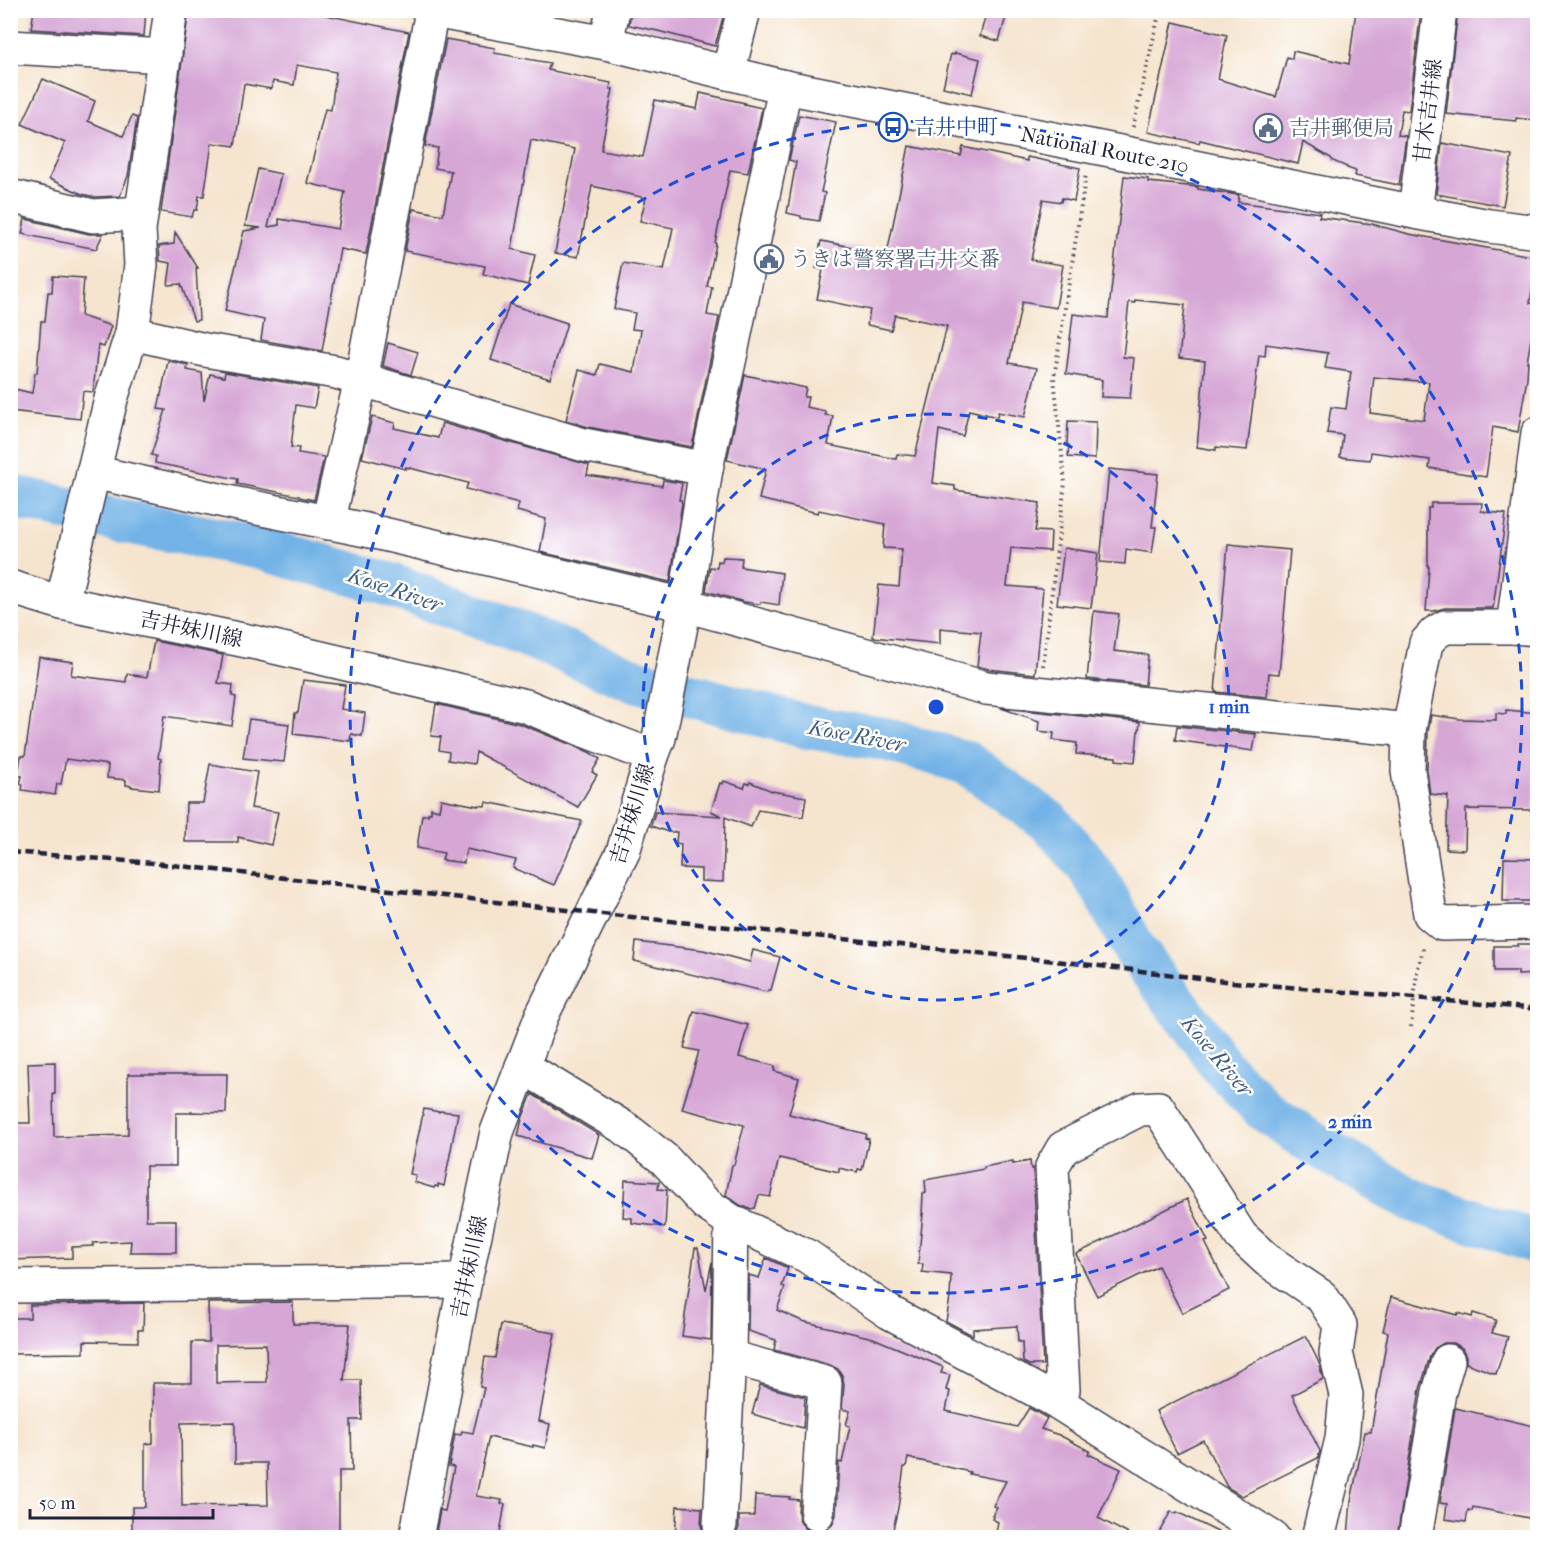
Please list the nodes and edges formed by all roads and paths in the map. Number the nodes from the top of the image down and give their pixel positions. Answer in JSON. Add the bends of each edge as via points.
{"nodes":[{"id":1,"x":171,"y":10,"type":"edge"},
{"id":2,"x":613,"y":10,"type":"edge"},
{"id":3,"x":744,"y":10,"type":"edge"},
{"id":4,"x":1160,"y":10,"type":"edge"},
{"id":5,"x":1440,"y":10,"type":"edge"},
{"id":6,"x":430,"y":11,"type":"edge"},
{"id":7,"x":606,"y":43,"type":"junction"},
{"id":8,"x":10,"y":47,"type":"edge"},
{"id":9,"x":165,"y":56,"type":"junction"},
{"id":10,"x":728,"y":73,"type":"junction"},
{"id":11,"x":785,"y":87,"type":"junction"},
{"id":12,"x":1091,"y":147,"type":"junction"},
{"id":13,"x":1127,"y":154,"type":"junction"},
{"id":14,"x":10,"y":195,"type":"edge"},
{"id":15,"x":1415,"y":212,"type":"junction"},
{"id":16,"x":141,"y":213,"type":"junction"},
{"id":17,"x":1538,"y":232,"type":"edge"},
{"id":18,"x":132,"y":333,"type":"junction"},
{"id":19,"x":361,"y":380,"type":"junction"},
{"id":20,"x":1538,"y":433,"type":"edge"},
{"id":21,"x":706,"y":469,"type":"junction"},
{"id":22,"x":92,"y":474,"type":"junction"},
{"id":23,"x":328,"y":523,"type":"junction"},
{"id":24,"x":10,"y":587,"type":"edge"},
{"id":25,"x":63,"y":596,"type":"junction"},
{"id":26,"x":683,"y":612,"type":"junction"},
{"id":27,"x":1525,"y":628,"type":"edge"},
{"id":28,"x":1040,"y":693,"type":"junction"},
{"id":29,"x":1409,"y":730,"type":"junction"},
{"id":30,"x":656,"y":747,"type":"junction"},
{"id":31,"x":1538,"y":922,"type":"edge"},
{"id":32,"x":1442,"y":924,"type":"junction"},
{"id":33,"x":1411,"y":1027,"type":"dead end"},
{"id":34,"x":522,"y":1066,"type":"junction"},
{"id":35,"x":731,"y":1221,"type":"junction"},
{"id":36,"x":465,"y":1281,"type":"junction"},
{"id":37,"x":10,"y":1286,"type":"edge"},
{"id":38,"x":729,"y":1358,"type":"junction"},
{"id":39,"x":1448,"y":1361,"type":"dead end"},
{"id":40,"x":1054,"y":1400,"type":"junction"},
{"id":41,"x":817,"y":1514,"type":"dead end"},
{"id":42,"x":720,"y":1525,"type":"dead end"},
{"id":43,"x":416,"y":1538,"type":"edge"},
{"id":44,"x":1273,"y":1538,"type":"edge"},
{"id":45,"x":1318,"y":1538,"type":"edge"},
{"id":46,"x":1415,"y":1538,"type":"edge"}],
"edges":[{"from":1,"to":9,"type":"main road"},
{"from":2,"to":7,"type":"main road"},
{"from":3,"to":10,"type":"main road"},
{"from":4,"to":13,"type":"path"},
{"from":5,"to":15,"type":"main road","name":"甘木吉井線"},
{"from":6,"to":7,"type":"main road","name":"National Route 210"},
{"from":6,"to":19,"type":"main road"},
{"from":7,"to":10,"type":"main road","name":"National Route 210"},
{"from":8,"to":9,"type":"main road"},
{"from":9,"to":16,"type":"main road"},
{"from":10,"to":11,"type":"main road","name":"National Route 210"},
{"from":11,"to":12,"type":"main road","name":"National Route 210"},
{"from":11,"to":21,"type":"main road"},
{"from":12,"to":13,"type":"main road","name":"National Route 210"},
{"from":12,"to":28,"type":"path","via":[[1054,378],[1065,483]]},
{"from":13,"to":15,"type":"main road","name":"National Route 210"},
{"from":14,"to":16,"type":"main road","via":[[93,216]]},
{"from":15,"to":17,"type":"main road","name":"National Route 210"},
{"from":16,"to":18,"type":"main road","via":[[141,265]]},
{"from":18,"to":19,"type":"main road"},
{"from":18,"to":22,"type":"main road"},
{"from":19,"to":21,"type":"main road","via":[[584,445]]},
{"from":19,"to":23,"type":"main road"},
{"from":20,"to":27,"type":"main road"},
{"from":21,"to":26,"type":"main road"},
{"from":22,"to":23,"type":"main road"},
{"from":22,"to":25,"type":"main road"},
{"from":23,"to":26,"type":"main road"},
{"from":24,"to":25,"type":"main road","name":"吉井妹川線"},
{"from":25,"to":30,"type":"main road","name":"吉井妹川線","via":[[526,706],[584,730]]},
{"from":26,"to":28,"type":"main road","via":[[986,688]]},
{"from":26,"to":30,"type":"main road"},
{"from":27,"to":29,"type":"main road","via":[[1445,627],[1435,633],[1426,643]]},
{"from":28,"to":29,"type":"main road"},
{"from":29,"to":32,"type":"main road","via":[[1408,771],[1430,914]]},
{"from":30,"to":34,"type":"main road","name":"吉井妹川線","via":[[623,852],[542,1015]]},
{"from":31,"to":32,"type":"main road"},
{"from":32,"to":33,"type":"path","via":[[1424,945]]},
{"from":34,"to":35,"type":"main road","via":[[626,1129],[664,1159],[706,1204]]},
{"from":34,"to":36,"type":"main road","name":"吉井妹川線","via":[[497,1132]]},
{"from":35,"to":38,"type":"main road"},
{"from":35,"to":40,"type":"main road","via":[[807,1256],[889,1312]]},
{"from":36,"to":37,"type":"main road"},
{"from":36,"to":43,"type":"main road","name":"吉井妹川線"},
{"from":38,"to":41,"type":"main road","via":[[825,1383]]},
{"from":38,"to":42,"type":"main road"},
{"from":39,"to":46,"type":"main road","via":[[1439,1392]]},
{"from":40,"to":44,"type":"main road"},
{"from":40,"to":45,"type":"main road","via":[[1063,1390],[1052,1167],[1063,1148],[1140,1109],[1158,1108],[1241,1236],[1267,1260],[1322,1297],[1340,1325],[1336,1353],[1346,1395],[1342,1439]]}]}
